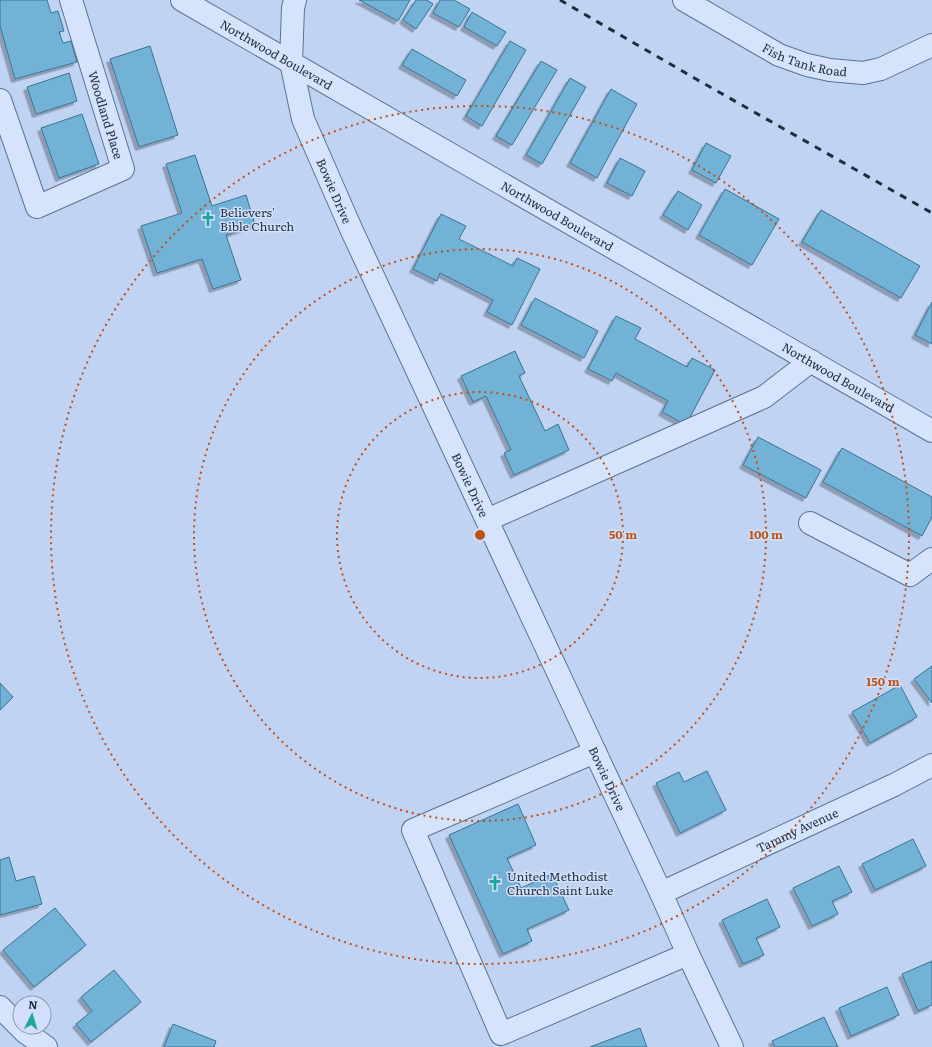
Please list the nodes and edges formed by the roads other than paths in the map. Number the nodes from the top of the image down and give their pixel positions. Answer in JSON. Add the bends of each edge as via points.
{"nodes":[{"id":1,"x":71,"y":0,"type":"edge"},
{"id":2,"x":182,"y":0,"type":"edge"},
{"id":3,"x":295,"y":0,"type":"edge"},
{"id":4,"x":684,"y":0,"type":"edge"},
{"id":5,"x":932,"y":44,"type":"edge"},
{"id":6,"x":291,"y":62,"type":"junction"},
{"id":7,"x":0,"y":100,"type":"edge"},
{"id":8,"x":811,"y":361,"type":"junction"},
{"id":9,"x":932,"y":431,"type":"edge"},
{"id":10,"x":487,"y":520,"type":"junction"},
{"id":11,"x":810,"y":523,"type":"dead end"},
{"id":12,"x":932,"y":559,"type":"edge"},
{"id":13,"x":595,"y":752,"type":"junction"},
{"id":14,"x":932,"y":765,"type":"edge"},
{"id":15,"x":661,"y":893,"type":"junction"},
{"id":16,"x":688,"y":954,"type":"junction"},
{"id":17,"x":0,"y":1007,"type":"edge"},
{"id":18,"x":46,"y":1047,"type":"edge"},
{"id":19,"x":732,"y":1047,"type":"edge"}],
"edges":[{"from":1,"to":7,"type":"street","name":"Woodland Place","via":[[122,169],[37,207]]},
{"from":2,"to":6,"type":"street","name":"Northwood Boulevard"},
{"from":3,"to":6,"type":"street","name":"Bowie Drive"},
{"from":4,"to":5,"type":"street","name":"Fish Tank Road","via":[[779,55],[830,70],[863,73],[881,69]]},
{"from":6,"to":8,"type":"street","name":"Northwood Boulevard"},
{"from":6,"to":10,"type":"street","name":"Bowie Drive","via":[[302,119]]},
{"from":8,"to":9,"type":"street","name":"Northwood Boulevard"},
{"from":8,"to":10,"type":"street","via":[[764,397]]},
{"from":10,"to":13,"type":"street","name":"Bowie Drive"},
{"from":11,"to":12,"type":"street","via":[[910,575]]},
{"from":13,"to":15,"type":"street","name":"Bowie Drive"},
{"from":13,"to":16,"type":"street","via":[[413,830],[501,1034]]},
{"from":14,"to":15,"type":"street","name":"Tammy Avenue"},
{"from":15,"to":16,"type":"street","name":"Bowie Drive"},
{"from":16,"to":19,"type":"street","name":"Bowie Drive"},
{"from":17,"to":18,"type":"street","via":[[25,1032]]}]}
